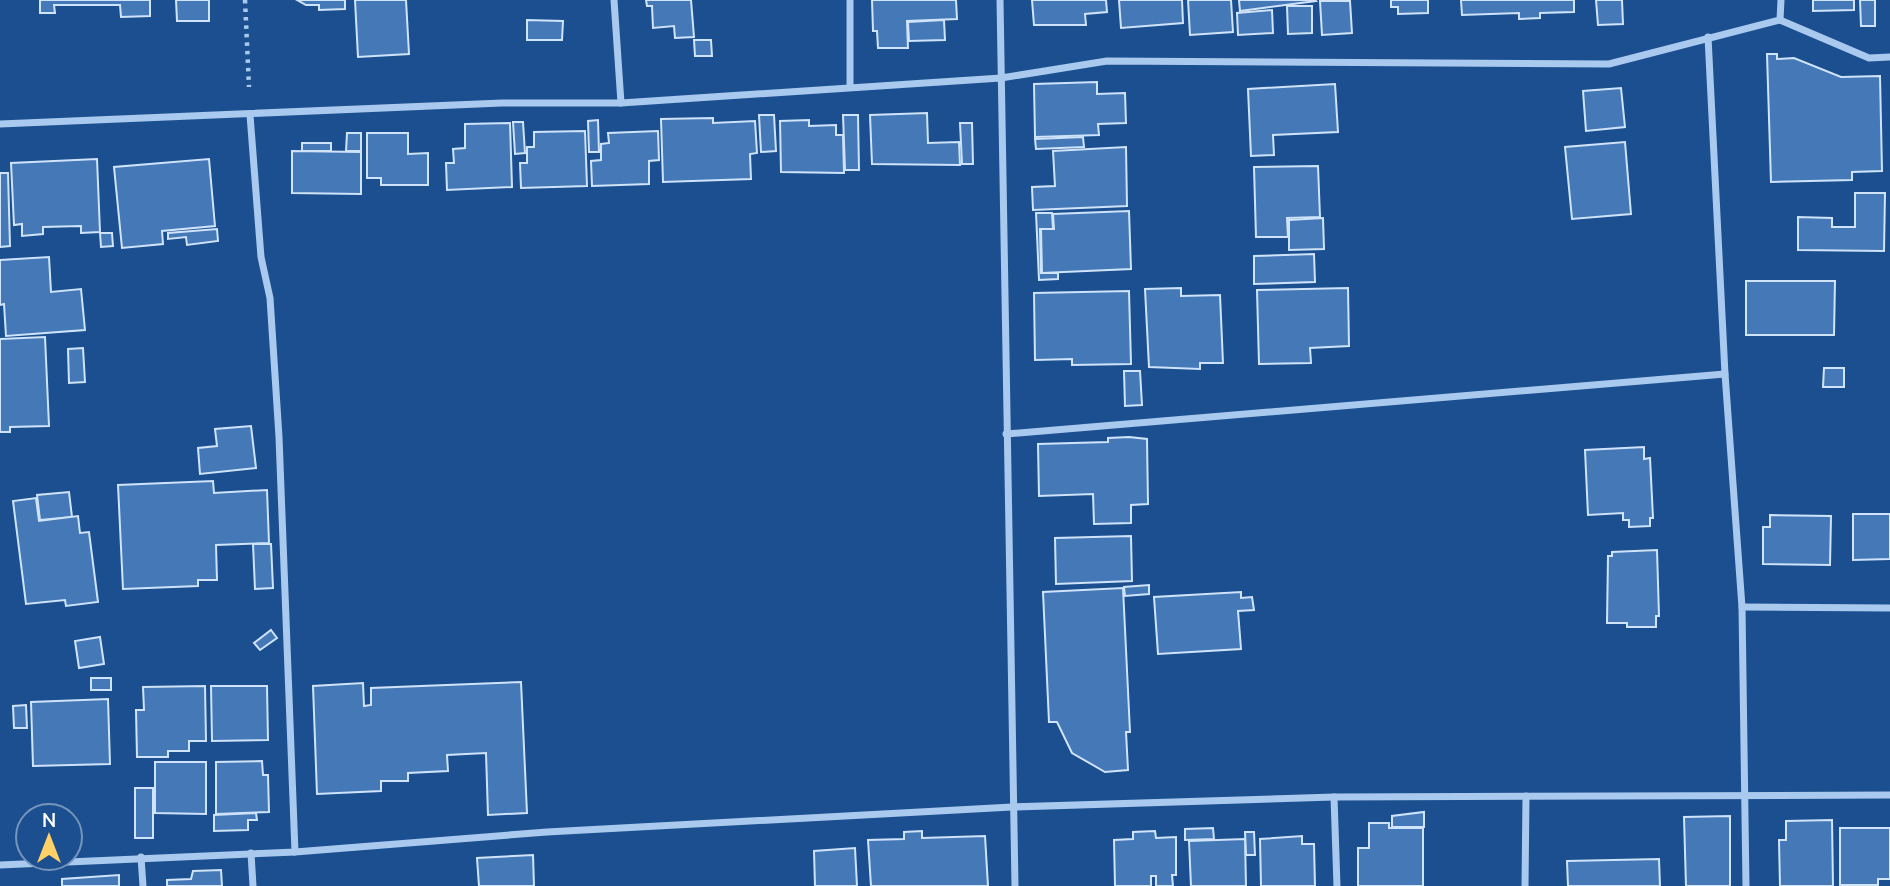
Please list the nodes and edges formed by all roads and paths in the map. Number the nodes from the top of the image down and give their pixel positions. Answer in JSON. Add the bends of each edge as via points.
{"nodes":[{"id":1,"x":246,"y":0,"type":"edge"},
{"id":2,"x":614,"y":0,"type":"edge"},
{"id":3,"x":850,"y":0,"type":"edge"},
{"id":4,"x":1000,"y":0,"type":"edge"},
{"id":5,"x":1781,"y":0,"type":"edge"},
{"id":6,"x":1780,"y":20,"type":"junction"},
{"id":7,"x":1708,"y":37,"type":"junction"},
{"id":8,"x":1890,"y":57,"type":"edge"},
{"id":9,"x":1001,"y":78,"type":"junction"},
{"id":10,"x":850,"y":86,"type":"junction"},
{"id":11,"x":621,"y":103,"type":"junction"},
{"id":12,"x":250,"y":116,"type":"junction"},
{"id":13,"x":0,"y":124,"type":"edge"},
{"id":14,"x":1725,"y":374,"type":"junction"},
{"id":15,"x":1006,"y":434,"type":"junction"},
{"id":16,"x":1742,"y":607,"type":"junction"},
{"id":17,"x":1890,"y":608,"type":"edge"},
{"id":18,"x":1890,"y":795,"type":"edge"},
{"id":19,"x":1526,"y":796,"type":"junction"},
{"id":20,"x":1743,"y":796,"type":"junction"},
{"id":21,"x":1334,"y":797,"type":"junction"},
{"id":22,"x":1012,"y":807,"type":"junction"},
{"id":23,"x":295,"y":852,"type":"junction"},
{"id":24,"x":251,"y":853,"type":"junction"},
{"id":25,"x":141,"y":857,"type":"junction"},
{"id":26,"x":0,"y":865,"type":"edge"},
{"id":27,"x":143,"y":886,"type":"edge"},
{"id":28,"x":253,"y":886,"type":"edge"},
{"id":29,"x":1015,"y":886,"type":"edge"},
{"id":30,"x":1337,"y":886,"type":"edge"},
{"id":31,"x":1525,"y":886,"type":"edge"},
{"id":32,"x":1746,"y":886,"type":"edge"}],
"edges":[{"from":1,"to":12,"type":"path"},
{"from":2,"to":11,"type":"street"},
{"from":3,"to":10,"type":"street"},
{"from":4,"to":9,"type":"street"},
{"from":5,"to":6,"type":"street"},
{"from":6,"to":7,"type":"street"},
{"from":6,"to":8,"type":"street","via":[[1868,58]]},
{"from":7,"to":9,"type":"street","via":[[1609,64],[1107,61]]},
{"from":7,"to":14,"type":"street"},
{"from":9,"to":10,"type":"street"},
{"from":9,"to":15,"type":"street"},
{"from":10,"to":11,"type":"street"},
{"from":11,"to":12,"type":"street","via":[[502,103]]},
{"from":12,"to":13,"type":"street"},
{"from":12,"to":23,"type":"street","via":[[261,257],[270,298],[279,437]]},
{"from":14,"to":15,"type":"street"},
{"from":14,"to":16,"type":"street"},
{"from":15,"to":22,"type":"street"},
{"from":16,"to":17,"type":"street"},
{"from":16,"to":20,"type":"street"},
{"from":18,"to":20,"type":"street"},
{"from":19,"to":20,"type":"street"},
{"from":19,"to":21,"type":"street"},
{"from":19,"to":31,"type":"street"},
{"from":20,"to":32,"type":"street"},
{"from":21,"to":22,"type":"street"},
{"from":21,"to":30,"type":"street"},
{"from":22,"to":23,"type":"street","via":[[560,831]]},
{"from":22,"to":29,"type":"street"},
{"from":23,"to":24,"type":"street"},
{"from":24,"to":25,"type":"street"},
{"from":24,"to":28,"type":"street"},
{"from":25,"to":26,"type":"street"},
{"from":25,"to":27,"type":"street"}]}
